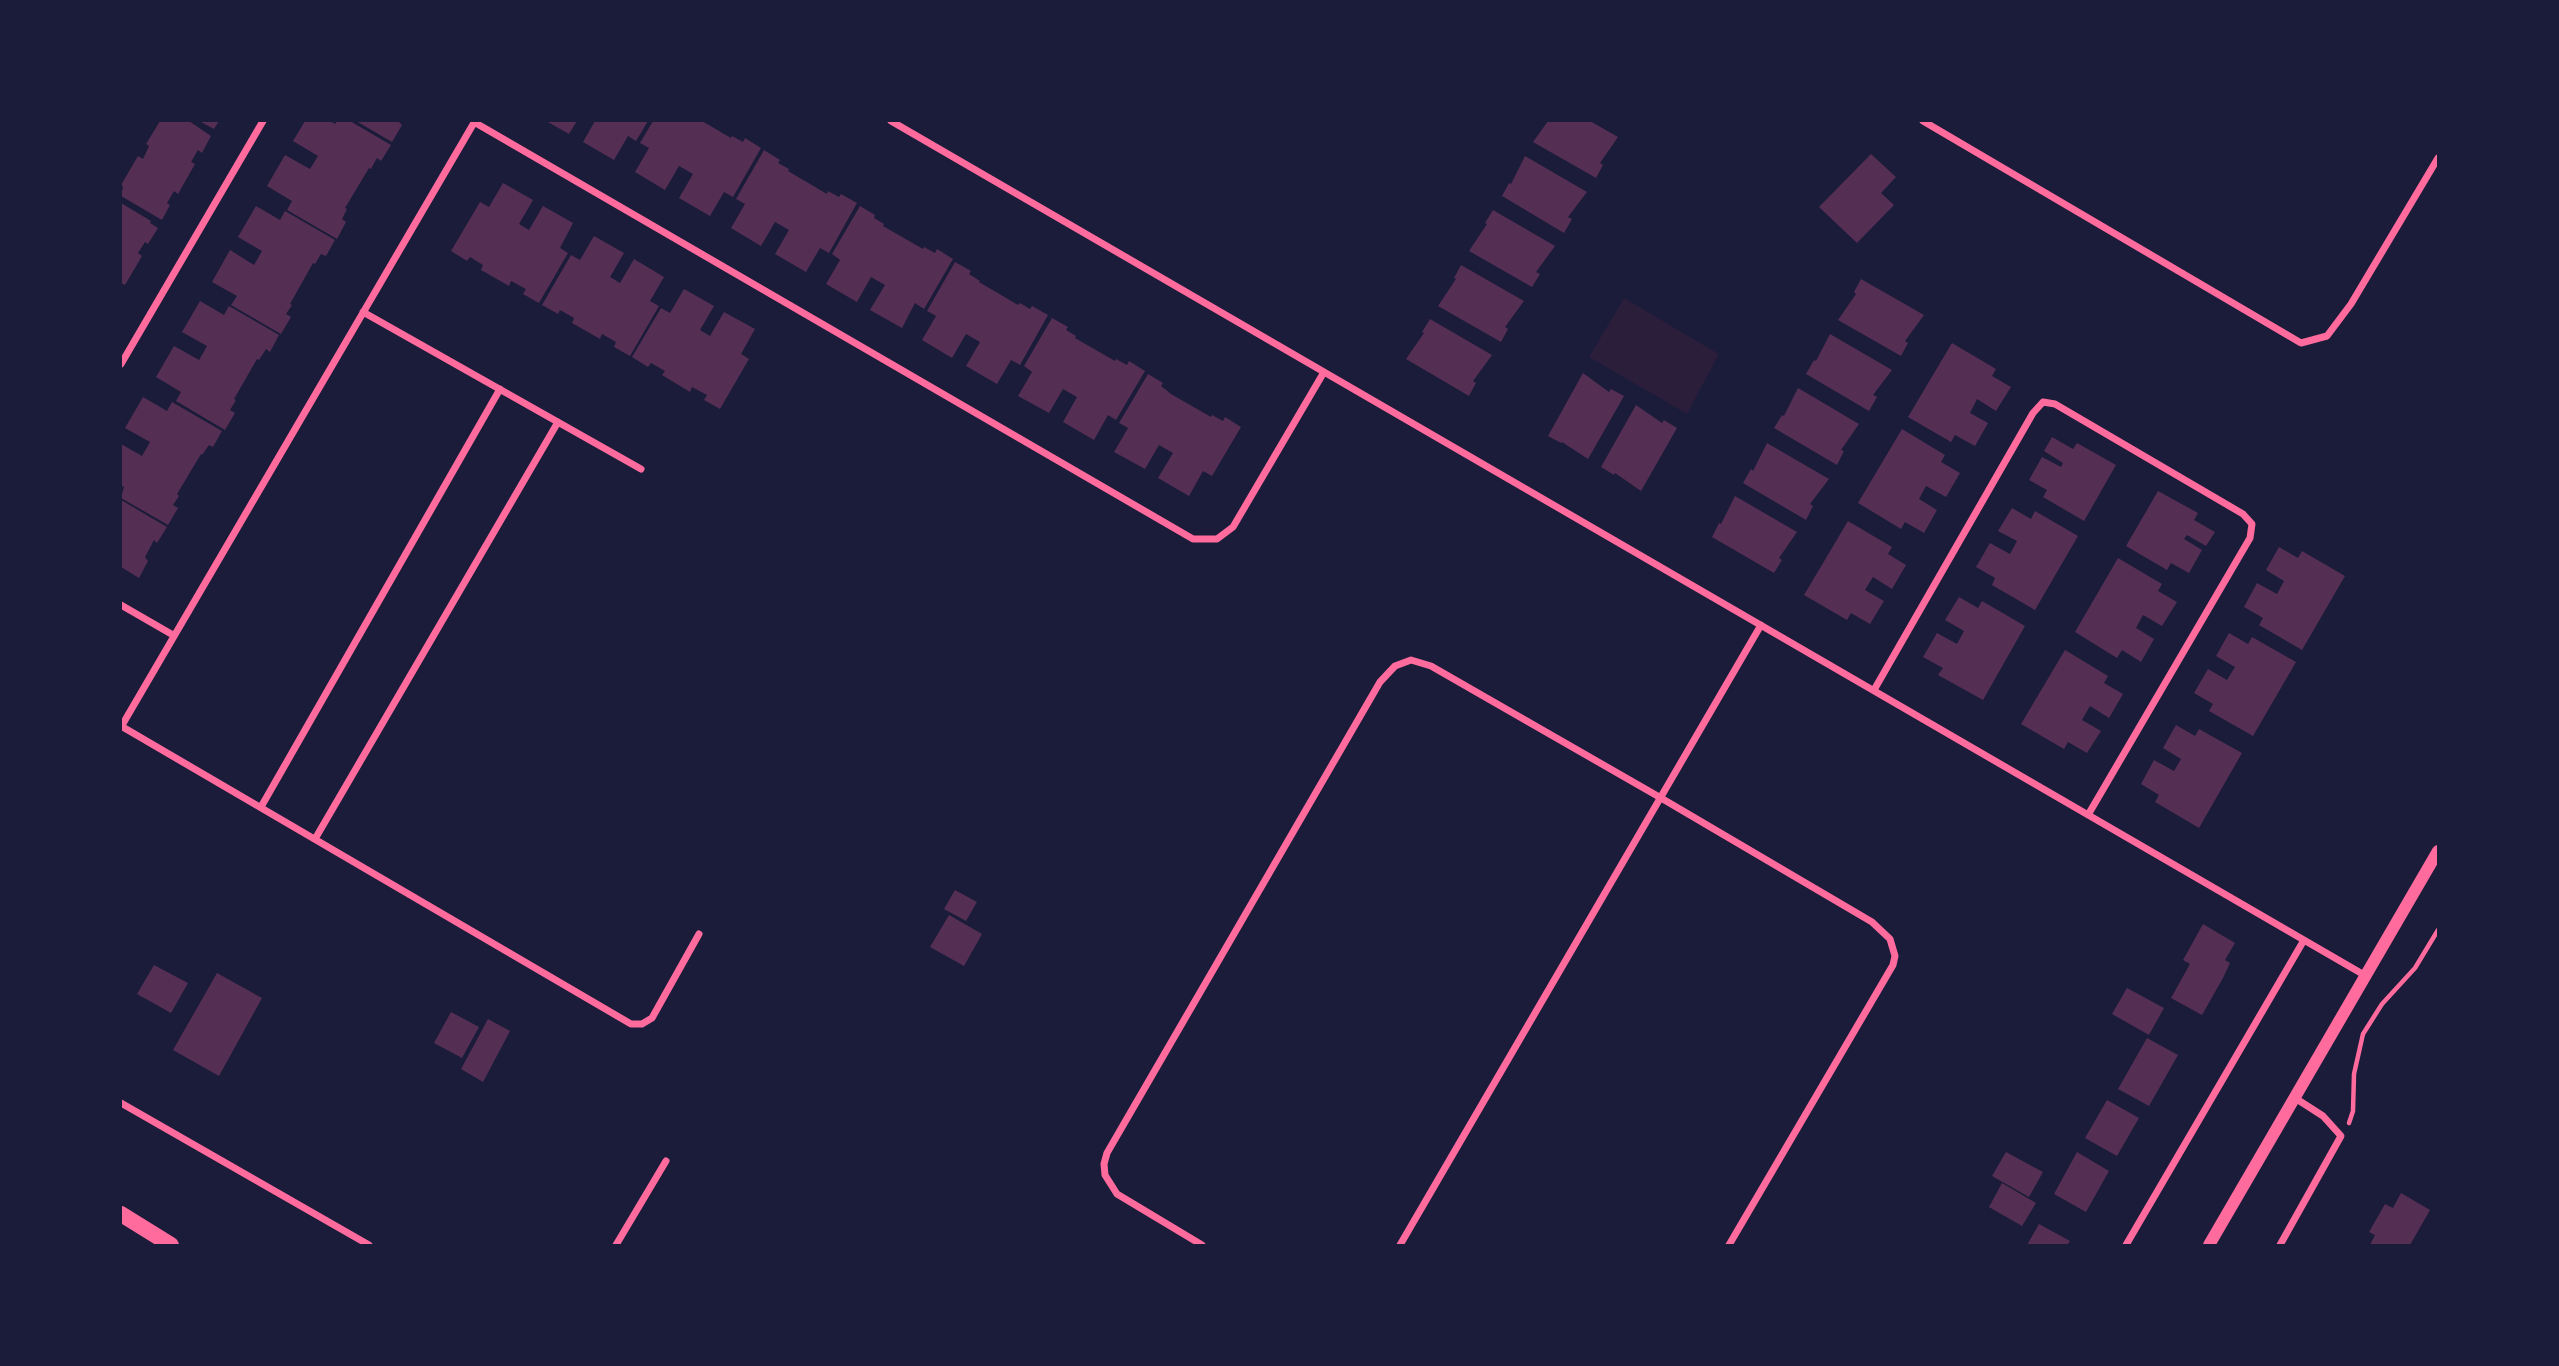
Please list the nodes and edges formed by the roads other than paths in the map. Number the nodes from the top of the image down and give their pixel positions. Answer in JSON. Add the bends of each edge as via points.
{"nodes":[{"id":1,"x":263,"y":121,"type":"edge"},
{"id":2,"x":891,"y":121,"type":"edge"},
{"id":3,"x":1923,"y":121,"type":"edge"},
{"id":4,"x":475,"y":122,"type":"edge"},
{"id":5,"x":2438,"y":158,"type":"edge"},
{"id":6,"x":363,"y":312,"type":"junction"},
{"id":7,"x":121,"y":364,"type":"edge"},
{"id":8,"x":1324,"y":372,"type":"junction"},
{"id":9,"x":500,"y":389,"type":"junction"},
{"id":10,"x":558,"y":422,"type":"junction"},
{"id":11,"x":641,"y":469,"type":"dead end"},
{"id":12,"x":121,"y":605,"type":"edge"},
{"id":13,"x":1761,"y":625,"type":"junction"},
{"id":14,"x":173,"y":635,"type":"junction"},
{"id":15,"x":1874,"y":690,"type":"junction"},
{"id":16,"x":121,"y":727,"type":"edge"},
{"id":17,"x":1661,"y":798,"type":"junction"},
{"id":18,"x":261,"y":807,"type":"junction"},
{"id":19,"x":2088,"y":815,"type":"junction"},
{"id":20,"x":315,"y":839,"type":"junction"},
{"id":21,"x":2438,"y":851,"type":"edge"},
{"id":22,"x":699,"y":934,"type":"dead end"},
{"id":23,"x":2304,"y":940,"type":"junction"},
{"id":24,"x":2366,"y":976,"type":"junction"},
{"id":25,"x":2295,"y":1098,"type":"junction"},
{"id":26,"x":121,"y":1103,"type":"edge"},
{"id":27,"x":666,"y":1161,"type":"dead end"},
{"id":28,"x":121,"y":1216,"type":"edge"},
{"id":29,"x":171,"y":1245,"type":"edge"},
{"id":30,"x":369,"y":1245,"type":"edge"},
{"id":31,"x":616,"y":1245,"type":"edge"},
{"id":32,"x":1202,"y":1245,"type":"edge"},
{"id":33,"x":1400,"y":1245,"type":"edge"},
{"id":34,"x":1729,"y":1245,"type":"edge"},
{"id":35,"x":2126,"y":1245,"type":"edge"},
{"id":36,"x":2209,"y":1245,"type":"edge"},
{"id":37,"x":2280,"y":1245,"type":"edge"}],
"edges":[{"from":1,"to":7,"type":"street"},
{"from":2,"to":8,"type":"street"},
{"from":3,"to":5,"type":"street","via":[[2301,343],[2327,336],[2351,304]]},
{"from":4,"to":6,"type":"street"},
{"from":4,"to":8,"type":"street","via":[[1193,539],[1217,539],[1233,527]]},
{"from":6,"to":9,"type":"street"},
{"from":6,"to":14,"type":"street"},
{"from":8,"to":13,"type":"street"},
{"from":9,"to":10,"type":"street"},
{"from":9,"to":18,"type":"street"},
{"from":10,"to":11,"type":"street"},
{"from":10,"to":20,"type":"street"},
{"from":12,"to":14,"type":"street"},
{"from":13,"to":15,"type":"street"},
{"from":13,"to":17,"type":"street"},
{"from":14,"to":16,"type":"street"},
{"from":15,"to":19,"type":"street"},
{"from":15,"to":19,"type":"street","via":[[2043,402],[2055,404],[2244,514],[2252,524],[2250,538]]},
{"from":16,"to":18,"type":"street"},
{"from":17,"to":32,"type":"street","via":[[1431,666],[1411,660],[1387,673],[1107,1153],[1105,1175],[1117,1194]]},
{"from":17,"to":33,"type":"street"},
{"from":17,"to":34,"type":"street","via":[[1872,922],[1894,946],[1888,975]]},
{"from":18,"to":20,"type":"street"},
{"from":19,"to":23,"type":"street"},
{"from":20,"to":22,"type":"street","via":[[631,1024],[652,1018]]},
{"from":21,"to":24,"type":"street"},
{"from":23,"to":24,"type":"street"},
{"from":23,"to":35,"type":"street"},
{"from":24,"to":25,"type":"street"},
{"from":25,"to":36,"type":"street"},
{"from":25,"to":37,"type":"street","via":[[2323,1116],[2341,1136]]},
{"from":26,"to":30,"type":"street"},
{"from":27,"to":31,"type":"street"},
{"from":28,"to":29,"type":"main road"}]}
